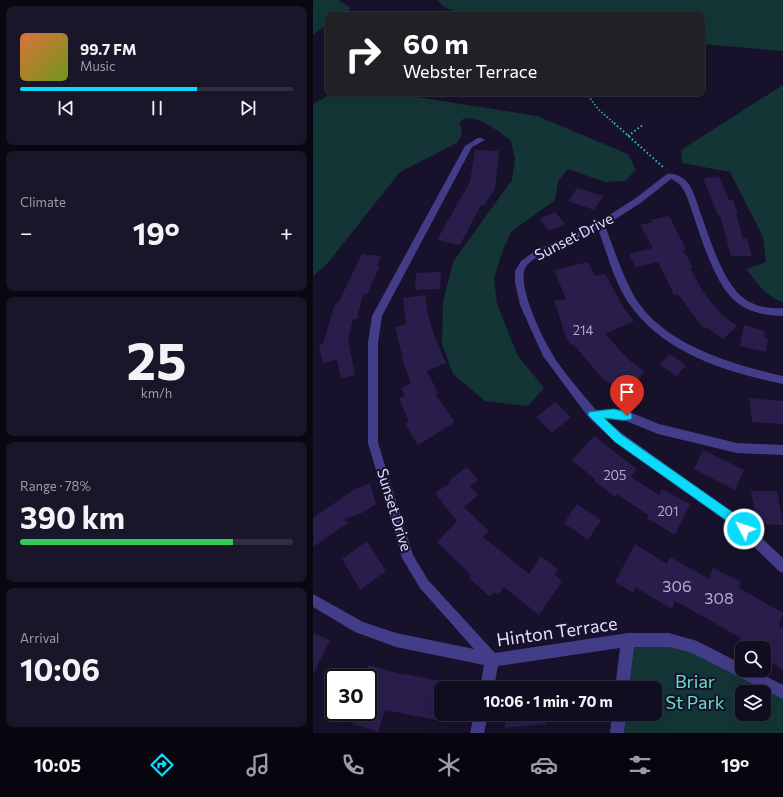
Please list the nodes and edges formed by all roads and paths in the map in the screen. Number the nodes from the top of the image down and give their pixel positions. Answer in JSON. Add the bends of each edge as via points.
{"nodes":[{"id":1,"x":588,"y":96,"type":"edge"},
{"id":2,"x":644,"y":124,"type":"dead end"},
{"id":3,"x":628,"y":136,"type":"junction"},
{"id":4,"x":481,"y":140,"type":"dead end"},
{"id":5,"x":670,"y":176,"type":"junction"},
{"id":6,"x":601,"y":226,"type":"junction"},
{"id":7,"x":783,"y":312,"type":"edge"},
{"id":8,"x":783,"y":380,"type":"edge"},
{"id":9,"x":593,"y":415,"type":"junction"},
{"id":10,"x":783,"y":450,"type":"edge"},
{"id":11,"x":783,"y":567,"type":"edge"},
{"id":12,"x":313,"y":600,"type":"edge"},
{"id":13,"x":628,"y":640,"type":"junction"},
{"id":14,"x":493,"y":660,"type":"junction"},
{"id":15,"x":488,"y":681,"type":"edge"},
{"id":16,"x":623,"y":681,"type":"edge"},
{"id":17,"x":783,"y":692,"type":"edge"},
{"id":18,"x":480,"y":721,"type":"edge"},
{"id":19,"x":618,"y":721,"type":"edge"},
{"id":20,"x":477,"y":733,"type":"edge"},
{"id":21,"x":617,"y":733,"type":"edge"}],
"edges":[{"from":1,"to":3,"type":"path","via":[[599,110]]},
{"from":2,"to":3,"type":"path"},
{"from":3,"to":5,"type":"path"},
{"from":4,"to":14,"type":"street","name":"Sunset Drive","via":[[469,146],[377,316],[371,396],[373,443],[408,558],[425,584]]},
{"from":5,"to":6,"type":"street","name":"Sunset Drive"},
{"from":5,"to":7,"type":"street","via":[[683,182],[687,187],[724,280],[736,297],[755,308]]},
{"from":6,"to":8,"type":"street","via":[[631,299],[662,333],[707,357],[757,375]]},
{"from":6,"to":9,"type":"street","name":"Sunset Drive","via":[[538,252],[524,263],[519,271],[525,305],[546,353]]},
{"from":9,"to":10,"type":"street","via":[[627,416],[658,429],[737,448]]},
{"from":9,"to":11,"type":"street","name":"Sunset Drive","via":[[619,438],[734,520]]},
{"from":12,"to":14,"type":"street","name":"Hinton Terrace","via":[[360,627],[396,640]]},
{"from":13,"to":14,"type":"street","name":"Hinton Terrace"},
{"from":13,"to":16,"type":"street"},
{"from":13,"to":17,"type":"street","name":"Hinton Terrace","via":[[669,640],[692,646]]},
{"from":14,"to":15,"type":"street"},
{"from":18,"to":20,"type":"street"},
{"from":19,"to":21,"type":"street"}]}
